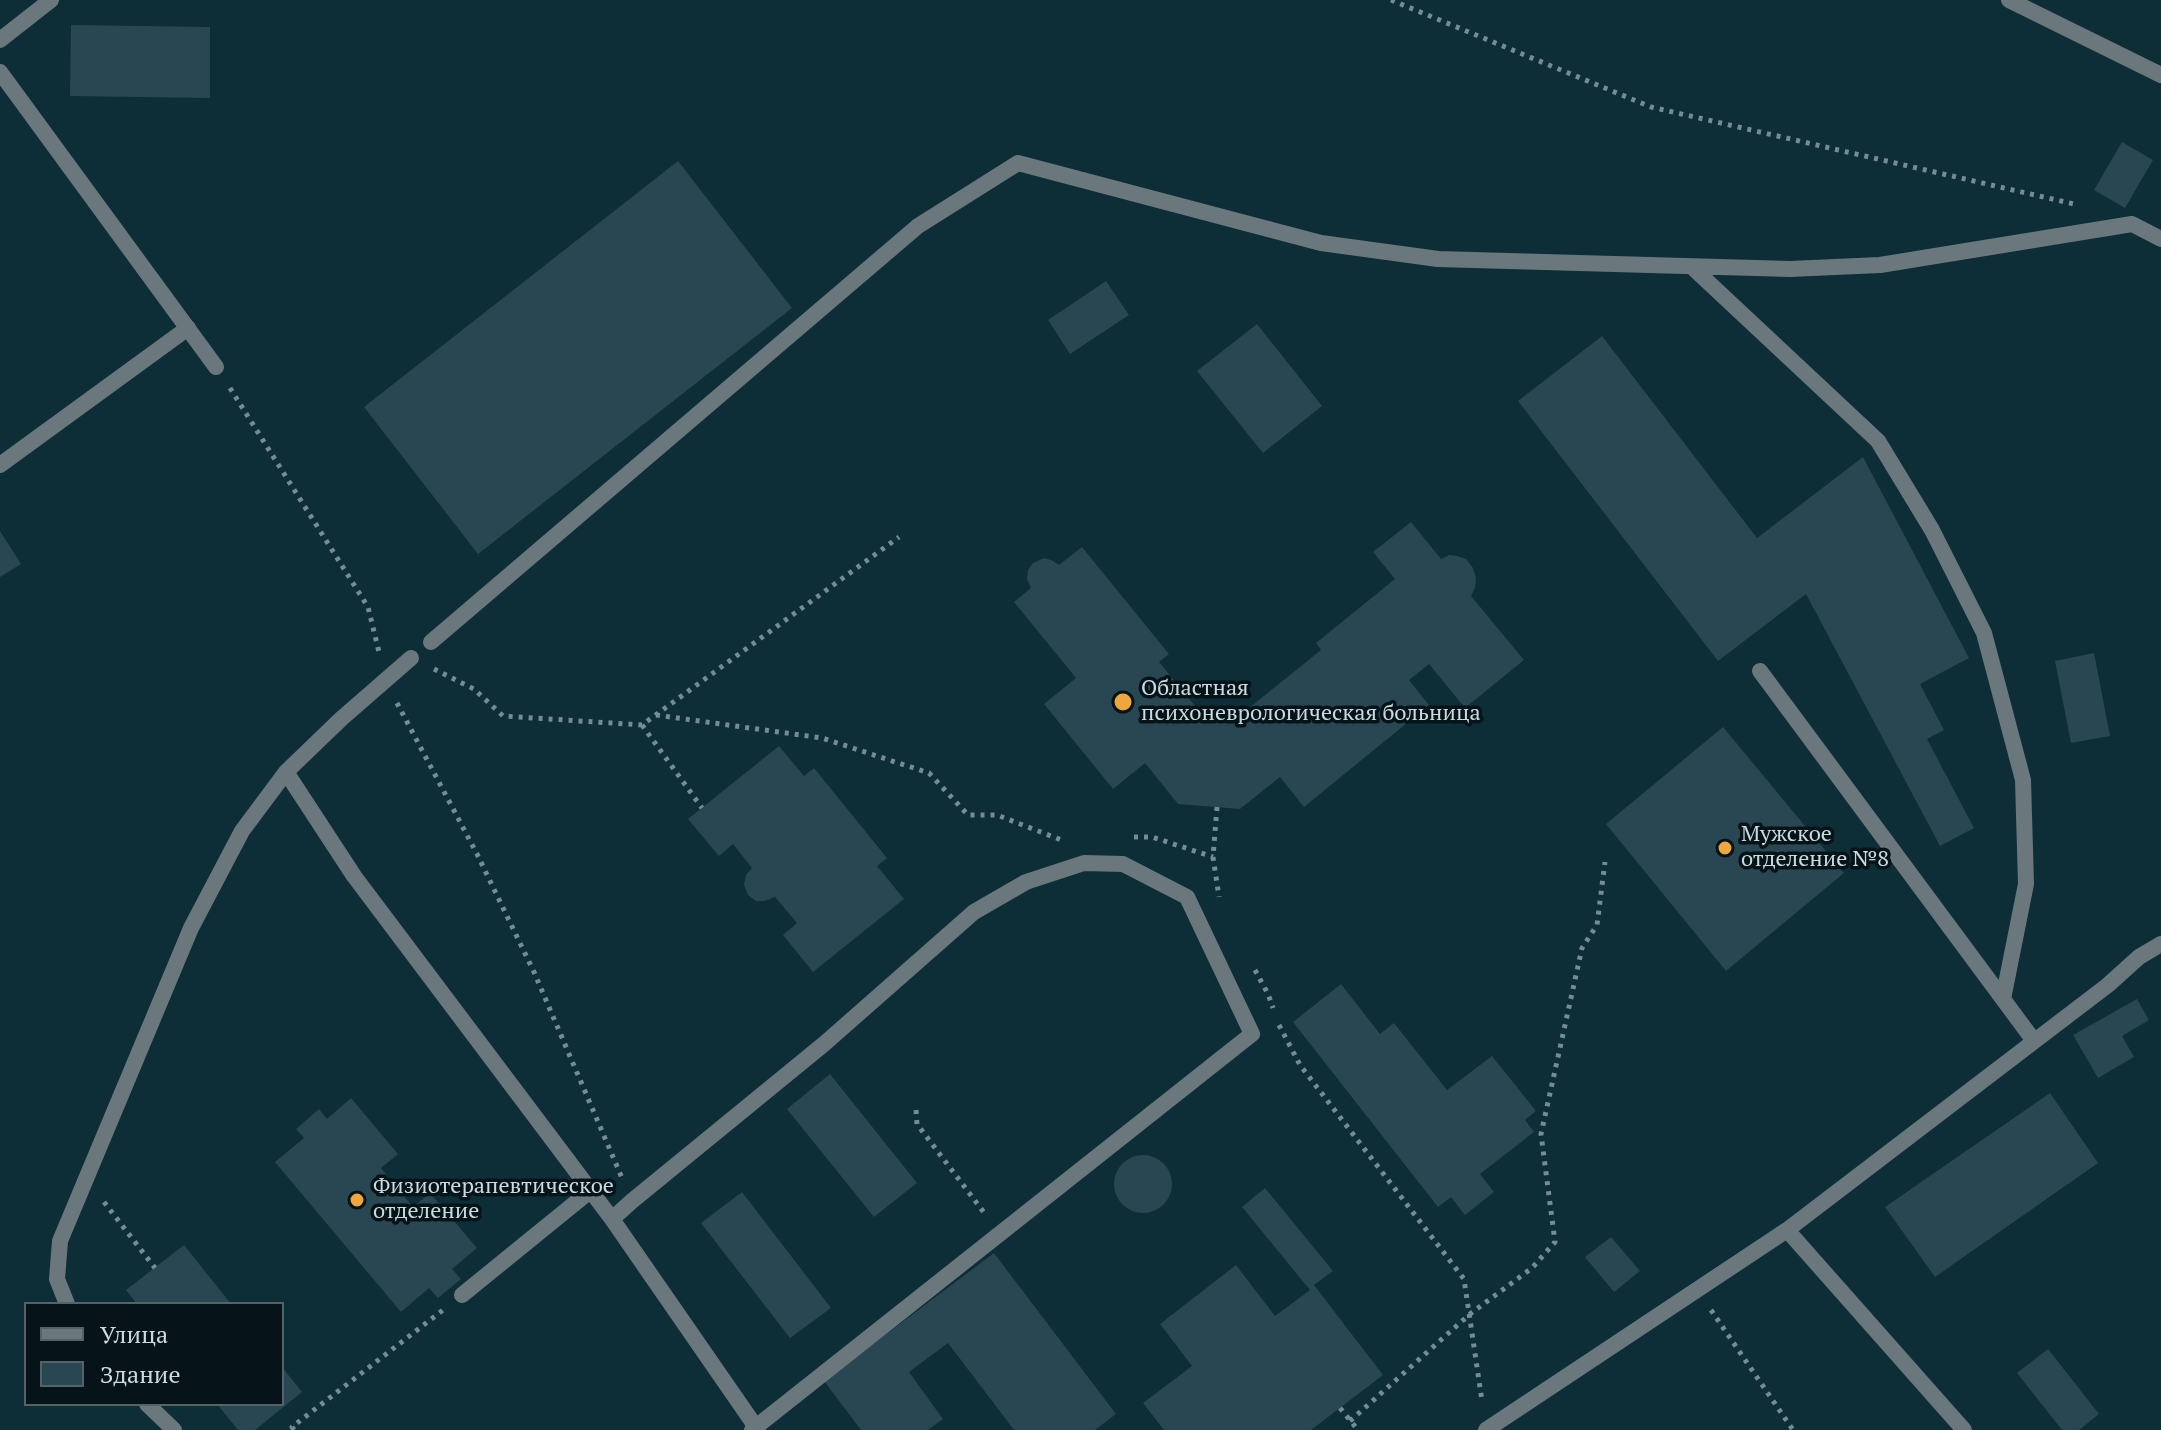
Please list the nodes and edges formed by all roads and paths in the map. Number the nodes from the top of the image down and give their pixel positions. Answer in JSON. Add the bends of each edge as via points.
{"nodes":[{"id":1,"x":51,"y":0,"type":"edge"},
{"id":2,"x":1391,"y":0,"type":"edge"},
{"id":3,"x":2009,"y":0,"type":"edge"},
{"id":4,"x":0,"y":40,"type":"edge"},
{"id":5,"x":0,"y":72,"type":"edge"},
{"id":6,"x":2161,"y":75,"type":"edge"},
{"id":7,"x":2080,"y":206,"type":"dead end"},
{"id":8,"x":2161,"y":239,"type":"edge"},
{"id":9,"x":1692,"y":267,"type":"junction"},
{"id":10,"x":188,"y":328,"type":"junction"},
{"id":11,"x":216,"y":367,"type":"joint"},
{"id":12,"x":0,"y":465,"type":"edge"},
{"id":13,"x":899,"y":537,"type":"dead end"},
{"id":14,"x":431,"y":642,"type":"dead end"},
{"id":15,"x":411,"y":658,"type":"joint"},
{"id":16,"x":1760,"y":671,"type":"dead end"},
{"id":17,"x":386,"y":680,"type":"junction"},
{"id":18,"x":656,"y":715,"type":"junction"},
{"id":19,"x":642,"y":725,"type":"junction"},
{"id":20,"x":286,"y":772,"type":"junction"},
{"id":21,"x":1217,"y":807,"type":"dead end"},
{"id":22,"x":702,"y":808,"type":"dead end"},
{"id":23,"x":1122,"y":838,"type":"dead end"},
{"id":24,"x":1078,"y":840,"type":"dead end"},
{"id":25,"x":1213,"y":857,"type":"junction"},
{"id":26,"x":1605,"y":862,"type":"dead end"},
{"id":27,"x":1220,"y":904,"type":"dead end"},
{"id":28,"x":2161,"y":944,"type":"edge"},
{"id":29,"x":1254,"y":969,"type":"dead end"},
{"id":30,"x":2003,"y":999,"type":"junction"},
{"id":31,"x":2034,"y":1041,"type":"junction"},
{"id":32,"x":916,"y":1110,"type":"dead end"},
{"id":33,"x":86,"y":1178,"type":"junction"},
{"id":34,"x":590,"y":1191,"type":"junction"},
{"id":35,"x":632,"y":1201,"type":"junction"},
{"id":36,"x":612,"y":1219,"type":"junction"},
{"id":37,"x":1787,"y":1230,"type":"junction"},
{"id":38,"x":1004,"y":1231,"type":"junction"},
{"id":39,"x":155,"y":1268,"type":"dead end"},
{"id":40,"x":1697,"y":1290,"type":"junction"},
{"id":41,"x":462,"y":1295,"type":"joint"},
{"id":42,"x":66,"y":1302,"type":"edge"},
{"id":43,"x":1470,"y":1314,"type":"junction"},
{"id":44,"x":149,"y":1406,"type":"edge"},
{"id":45,"x":1340,"y":1408,"type":"dead end"},
{"id":46,"x":1350,"y":1421,"type":"junction"},
{"id":47,"x":755,"y":1429,"type":"edge"},
{"id":48,"x":174,"y":1430,"type":"edge"},
{"id":49,"x":294,"y":1430,"type":"edge"},
{"id":50,"x":1358,"y":1430,"type":"edge"},
{"id":51,"x":1486,"y":1430,"type":"edge"},
{"id":52,"x":1793,"y":1430,"type":"edge"},
{"id":53,"x":1964,"y":1430,"type":"edge"}],
"edges":[{"from":1,"to":4,"type":"street"},
{"from":2,"to":7,"type":"path","via":[[1651,107]]},
{"from":3,"to":6,"type":"street"},
{"from":5,"to":10,"type":"street"},
{"from":8,"to":9,"type":"street","via":[[2132,224],[1880,265]]},
{"from":9,"to":14,"type":"street","via":[[1438,259],[1321,243],[1018,163],[918,226]]},
{"from":9,"to":30,"type":"street","via":[[1878,441],[1932,530],[1984,633],[2023,780],[2026,884]]},
{"from":10,"to":11,"type":"street"},
{"from":10,"to":12,"type":"street"},
{"from":11,"to":17,"type":"path","via":[[368,607]]},
{"from":13,"to":18,"type":"path"},
{"from":15,"to":17,"type":"street"},
{"from":15,"to":19,"type":"path","via":[[474,689],[503,716]]},
{"from":16,"to":30,"type":"street"},
{"from":17,"to":20,"type":"street"},
{"from":17,"to":35,"type":"path","via":[[534,972]]},
{"from":18,"to":19,"type":"path"},
{"from":18,"to":24,"type":"path","via":[[822,738],[929,773],[968,815],[997,815],[1064,841]]},
{"from":19,"to":22,"type":"path"},
{"from":20,"to":33,"type":"street","via":[[242,831],[191,928]]},
{"from":20,"to":34,"type":"street","via":[[354,876]]},
{"from":21,"to":25,"type":"path"},
{"from":23,"to":25,"type":"path","via":[[1152,837]]},
{"from":25,"to":27,"type":"path"},
{"from":26,"to":43,"type":"path","via":[[1597,925],[1582,948],[1541,1134],[1555,1242],[1532,1268]]},
{"from":28,"to":31,"type":"street"},
{"from":29,"to":43,"type":"path","via":[[1300,1065],[1464,1279]]},
{"from":30,"to":31,"type":"street"},
{"from":31,"to":37,"type":"street"},
{"from":32,"to":38,"type":"path","via":[[917,1124],[992,1223]]},
{"from":33,"to":39,"type":"path"},
{"from":33,"to":42,"type":"street","via":[[60,1241],[57,1279]]},
{"from":34,"to":36,"type":"street"},
{"from":34,"to":41,"type":"street"},
{"from":35,"to":36,"type":"street"},
{"from":35,"to":38,"type":"street","via":[[824,1044],[974,912],[1026,882],[1084,863],[1123,864],[1187,897],[1252,1034]]},
{"from":36,"to":47,"type":"street"},
{"from":37,"to":40,"type":"street"},
{"from":37,"to":53,"type":"street"},
{"from":38,"to":47,"type":"street"},
{"from":40,"to":51,"type":"street"},
{"from":40,"to":52,"type":"path"},
{"from":41,"to":49,"type":"path"},
{"from":43,"to":46,"type":"path"},
{"from":43,"to":51,"type":"path"},
{"from":44,"to":48,"type":"street"},
{"from":45,"to":46,"type":"path"},
{"from":46,"to":50,"type":"path"}]}
